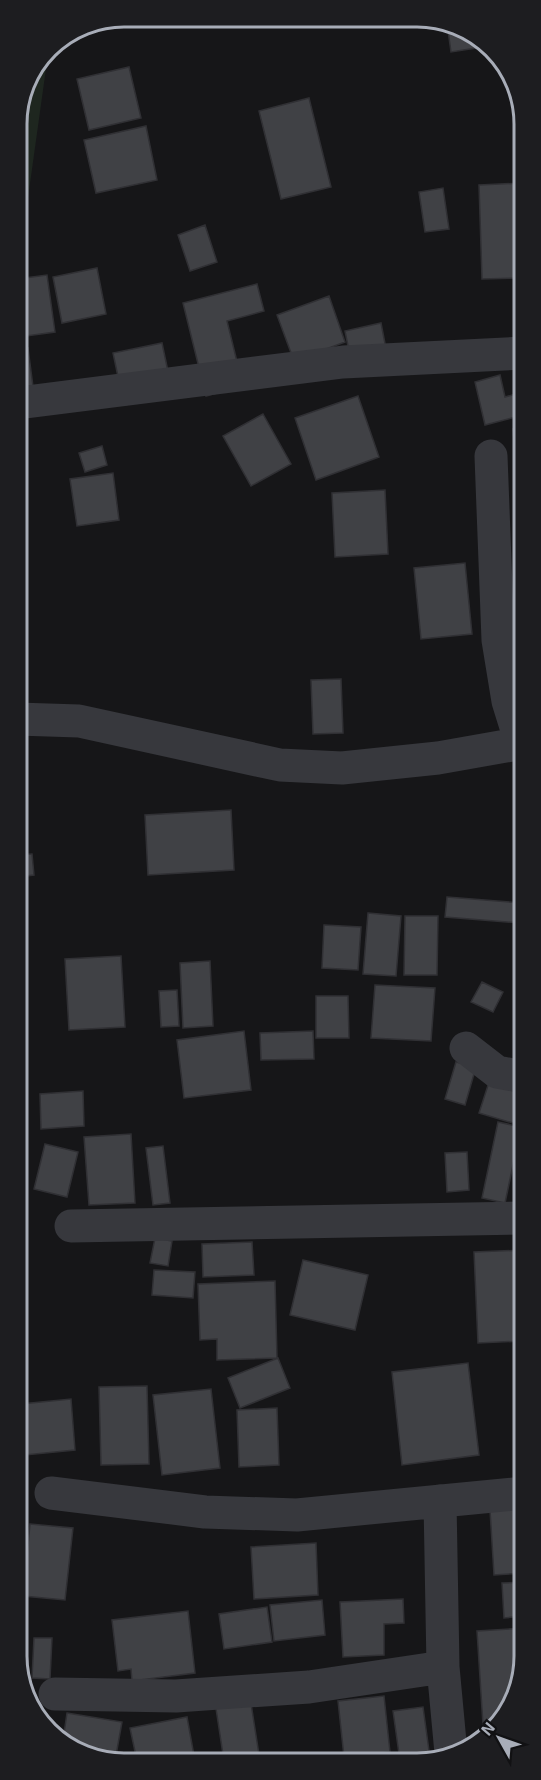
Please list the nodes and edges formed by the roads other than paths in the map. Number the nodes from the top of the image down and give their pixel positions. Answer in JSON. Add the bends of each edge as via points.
{"nodes":[{"id":1,"x":514,"y":353,"type":"edge"},
{"id":2,"x":27,"y":402,"type":"dead end"},
{"id":3,"x":491,"y":456,"type":"dead end"},
{"id":4,"x":514,"y":718,"type":"edge"},
{"id":5,"x":27,"y":719,"type":"edge"},
{"id":6,"x":514,"y":744,"type":"edge"},
{"id":7,"x":466,"y":1048,"type":"dead end"},
{"id":8,"x":514,"y":1075,"type":"edge"},
{"id":9,"x":514,"y":1218,"type":"edge"},
{"id":10,"x":71,"y":1226,"type":"dead end"},
{"id":11,"x":51,"y":1493,"type":"dead end"},
{"id":12,"x":514,"y":1494,"type":"edge"},
{"id":13,"x":440,"y":1501,"type":"junction"},
{"id":14,"x":443,"y":1667,"type":"junction"},
{"id":15,"x":55,"y":1694,"type":"dead end"},
{"id":16,"x":450,"y":1747,"type":"edge"}],
"edges":[{"from":1,"to":2,"type":"street","via":[[344,362]]},
{"from":3,"to":4,"type":"street","via":[[498,640]]},
{"from":5,"to":6,"type":"street","via":[[79,722],[280,765],[342,768],[438,758]]},
{"from":7,"to":8,"type":"street","via":[[497,1072]]},
{"from":9,"to":10,"type":"street"},
{"from":11,"to":13,"type":"street","via":[[205,1512],[297,1515]]},
{"from":12,"to":13,"type":"street"},
{"from":13,"to":14,"type":"street"},
{"from":14,"to":15,"type":"street","via":[[309,1687],[176,1696]]},
{"from":14,"to":16,"type":"street"}]}
